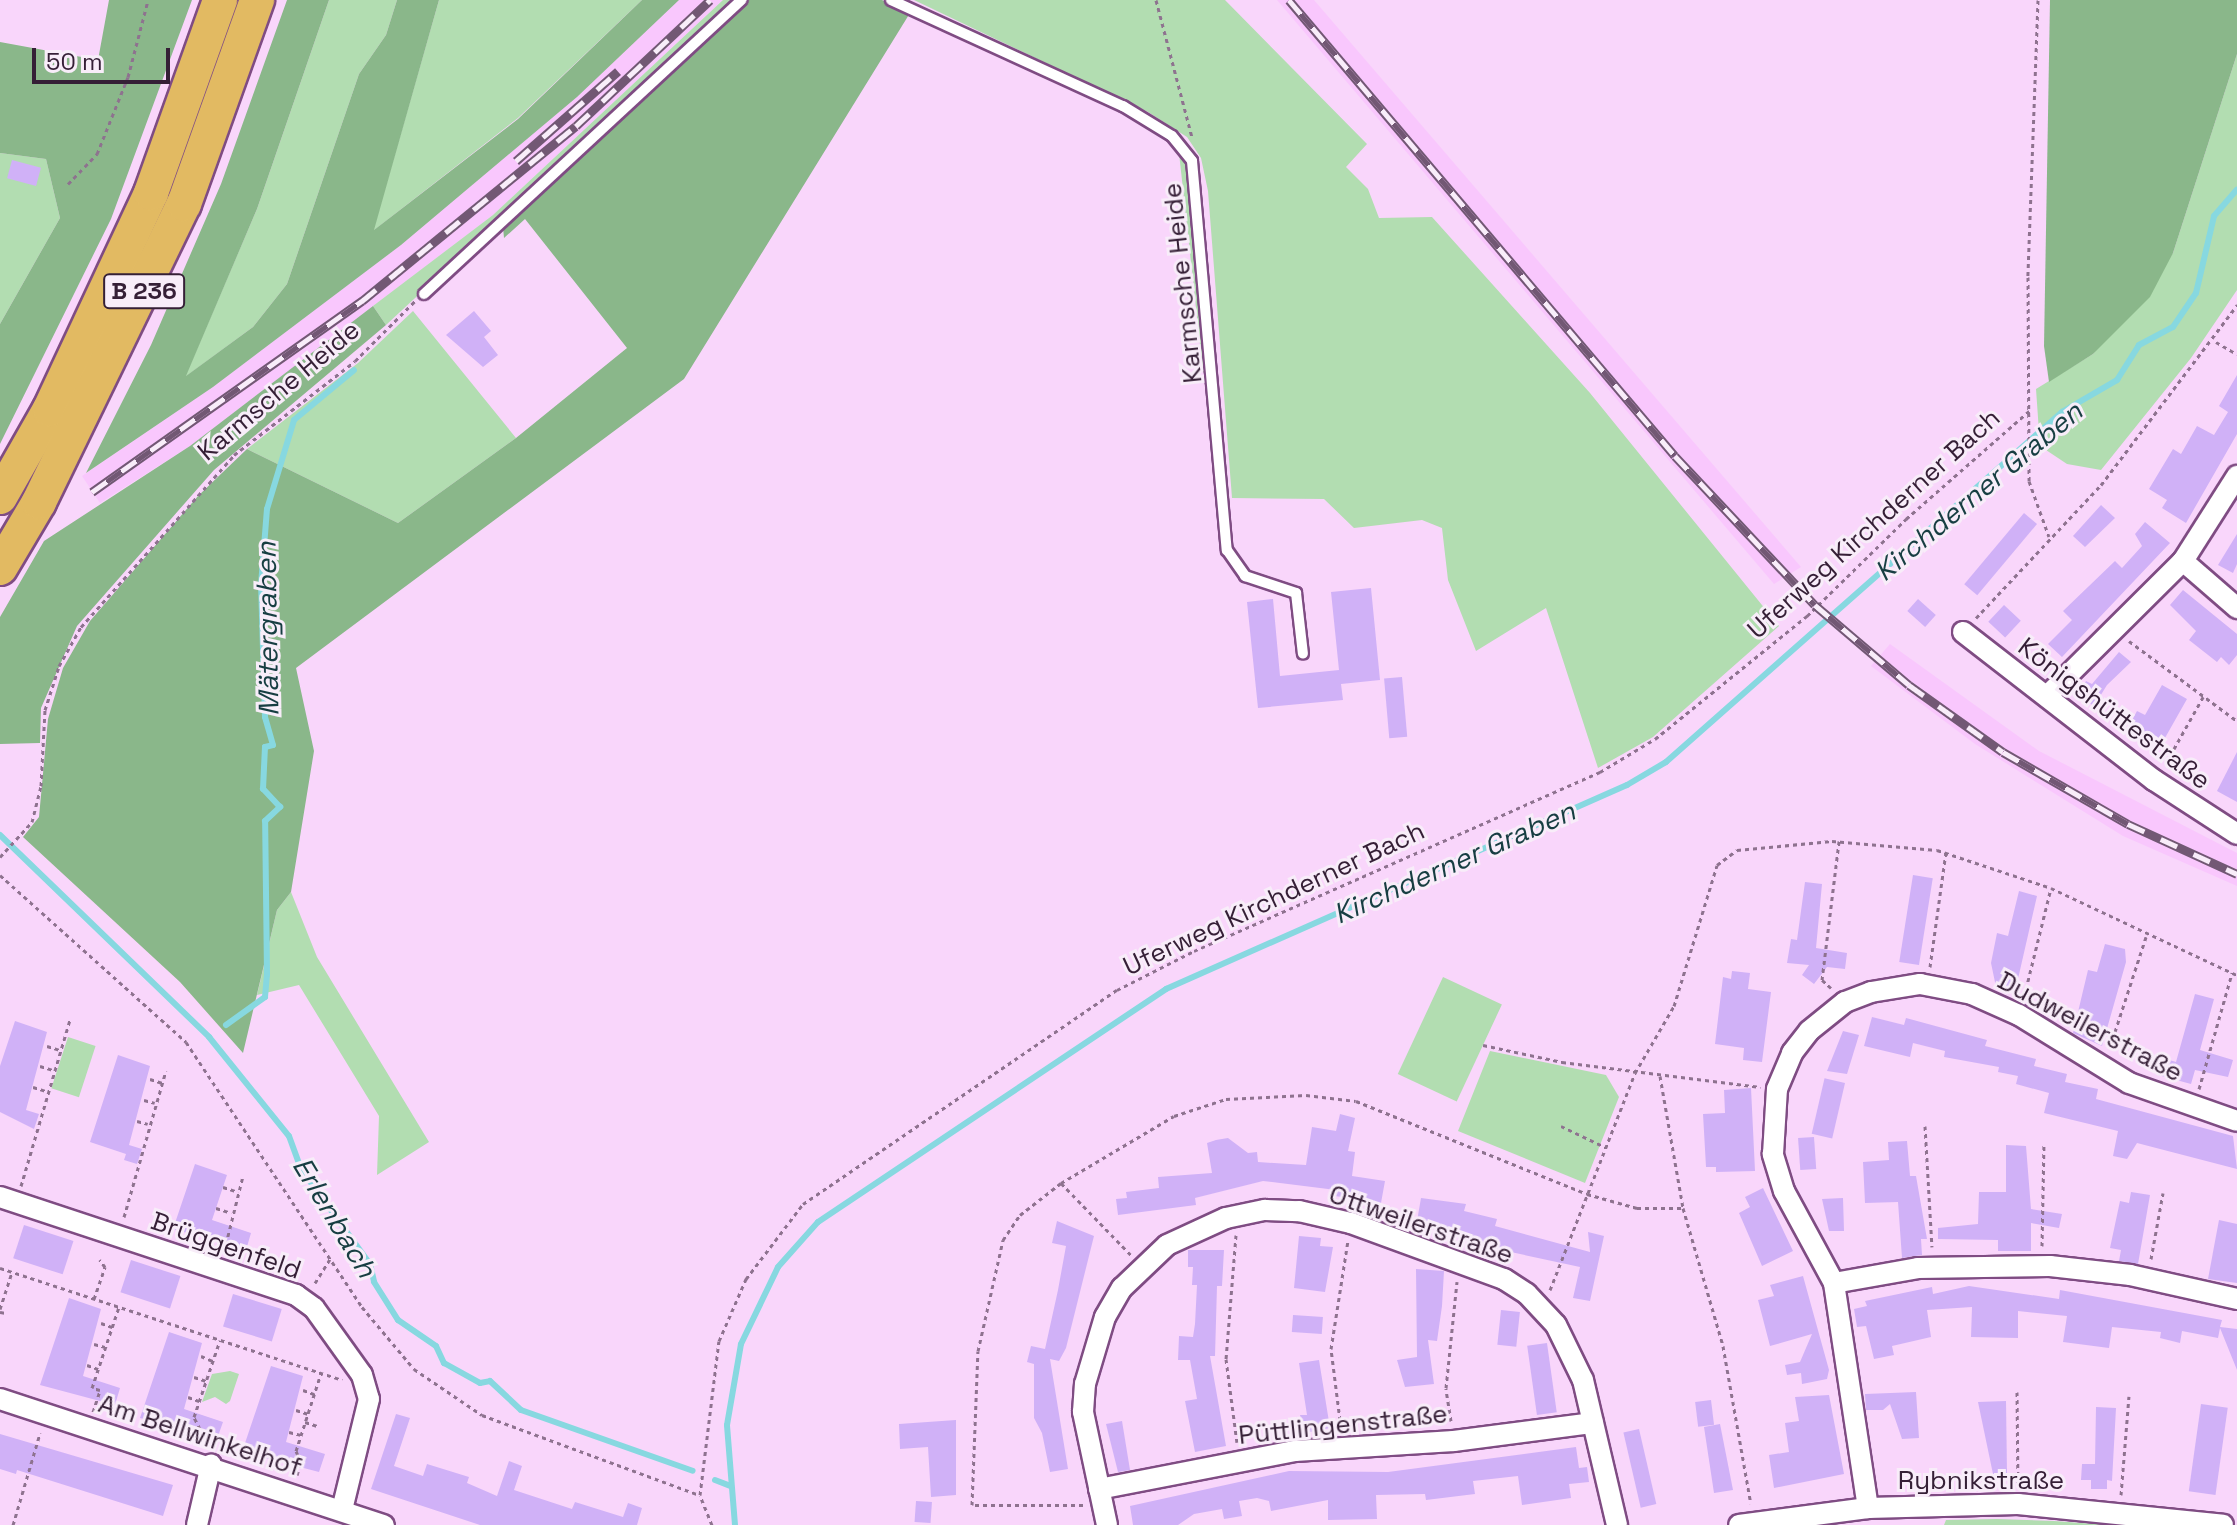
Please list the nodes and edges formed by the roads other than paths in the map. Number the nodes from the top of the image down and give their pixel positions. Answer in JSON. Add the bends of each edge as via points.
{"nodes":[{"id":1,"x":220,"y":0,"type":"edge"},
{"id":2,"x":257,"y":0,"type":"edge"},
{"id":3,"x":742,"y":0,"type":"edge"},
{"id":4,"x":891,"y":0,"type":"edge"},
{"id":5,"x":424,"y":294,"type":"road end"},
{"id":6,"x":2237,"y":476,"type":"edge"},
{"id":7,"x":0,"y":497,"type":"edge"},
{"id":8,"x":2183,"y":561,"type":"junction"},
{"id":9,"x":0,"y":568,"type":"edge"},
{"id":10,"x":2237,"y":608,"type":"edge"},
{"id":11,"x":1963,"y":632,"type":"road end"},
{"id":12,"x":1303,"y":654,"type":"dead end"},
{"id":13,"x":2047,"y":696,"type":"junction"},
{"id":14,"x":2237,"y":834,"type":"edge"},
{"id":15,"x":2237,"y":1121,"type":"edge"},
{"id":16,"x":8,"y":1199,"type":"edge"},
{"id":17,"x":1834,"y":1283,"type":"junction"},
{"id":18,"x":2237,"y":1299,"type":"edge"},
{"id":19,"x":0,"y":1399,"type":"edge"},
{"id":20,"x":1593,"y":1423,"type":"junction"},
{"id":21,"x":211,"y":1465,"type":"junction"},
{"id":22,"x":1099,"y":1489,"type":"junction"},
{"id":23,"x":1938,"y":1504,"type":"junction"},
{"id":24,"x":1868,"y":1508,"type":"junction"},
{"id":25,"x":343,"y":1516,"type":"edge"},
{"id":26,"x":1747,"y":1524,"type":"edge"},
{"id":27,"x":197,"y":1525,"type":"edge"},
{"id":28,"x":384,"y":1525,"type":"edge"},
{"id":29,"x":1107,"y":1525,"type":"edge"},
{"id":30,"x":1617,"y":1525,"type":"edge"},
{"id":31,"x":1939,"y":1525,"type":"edge"},
{"id":32,"x":2223,"y":1525,"type":"edge"}],
"edges":[{"from":1,"to":7,"type":"highway","number":"B 236","via":[[151,193],[50,409]]},
{"from":2,"to":9,"type":"highway","number":"B 236","via":[[184,204],[39,502]]},
{"from":3,"to":5,"type":"lane"},
{"from":4,"to":12,"type":"lane","name":"Karmsche Heide","via":[[1123,106],[1172,136],[1192,161],[1227,550],[1245,576],[1296,593]]},
{"from":6,"to":8,"type":"street"},
{"from":8,"to":10,"type":"street"},
{"from":8,"to":13,"type":"street"},
{"from":11,"to":13,"type":"street","name":"Königshüttestraße"},
{"from":13,"to":14,"type":"street","name":"Königshüttestraße","via":[[2154,780]]},
{"from":15,"to":17,"type":"street","name":"Dudweilerstraße","via":[[2104,1069],[2019,1015],[1972,994],[1927,985],[1871,992],[1845,1002],[1822,1017],[1792,1053],[1773,1107],[1784,1191]]},
{"from":16,"to":25,"type":"street","name":"Brüggenfeld","via":[[305,1300],[367,1387],[368,1411]]},
{"from":17,"to":18,"type":"street","via":[[1933,1267],[2042,1266],[2147,1278]]},
{"from":17,"to":24,"type":"street","name":"Dudweilerstraße"},
{"from":19,"to":21,"type":"street","name":"Am Bellwinkelhof"},
{"from":20,"to":22,"type":"street","name":"Püttlingenstraße","via":[[1240,1460]]},
{"from":20,"to":22,"type":"street","name":"Ottweilerstraße","via":[[1569,1347],[1543,1308],[1504,1279],[1351,1223],[1299,1211],[1237,1215],[1193,1230],[1142,1266],[1105,1317],[1085,1384],[1086,1440]]},
{"from":20,"to":30,"type":"street","name":"Ottweilerstraße"},
{"from":21,"to":25,"type":"street","name":"Am Bellwinkelhof"},
{"from":21,"to":27,"type":"street"},
{"from":22,"to":29,"type":"street","name":"Ottweilerstraße"},
{"from":23,"to":24,"type":"street","name":"Rybnikstraße"},
{"from":23,"to":31,"type":"street"},
{"from":23,"to":32,"type":"street","name":"Rybnikstraße","via":[[2120,1511]]},
{"from":24,"to":26,"type":"street","name":"Rybnikstraße"},
{"from":25,"to":28,"type":"street","name":"Am Bellwinkelhof"}]}
